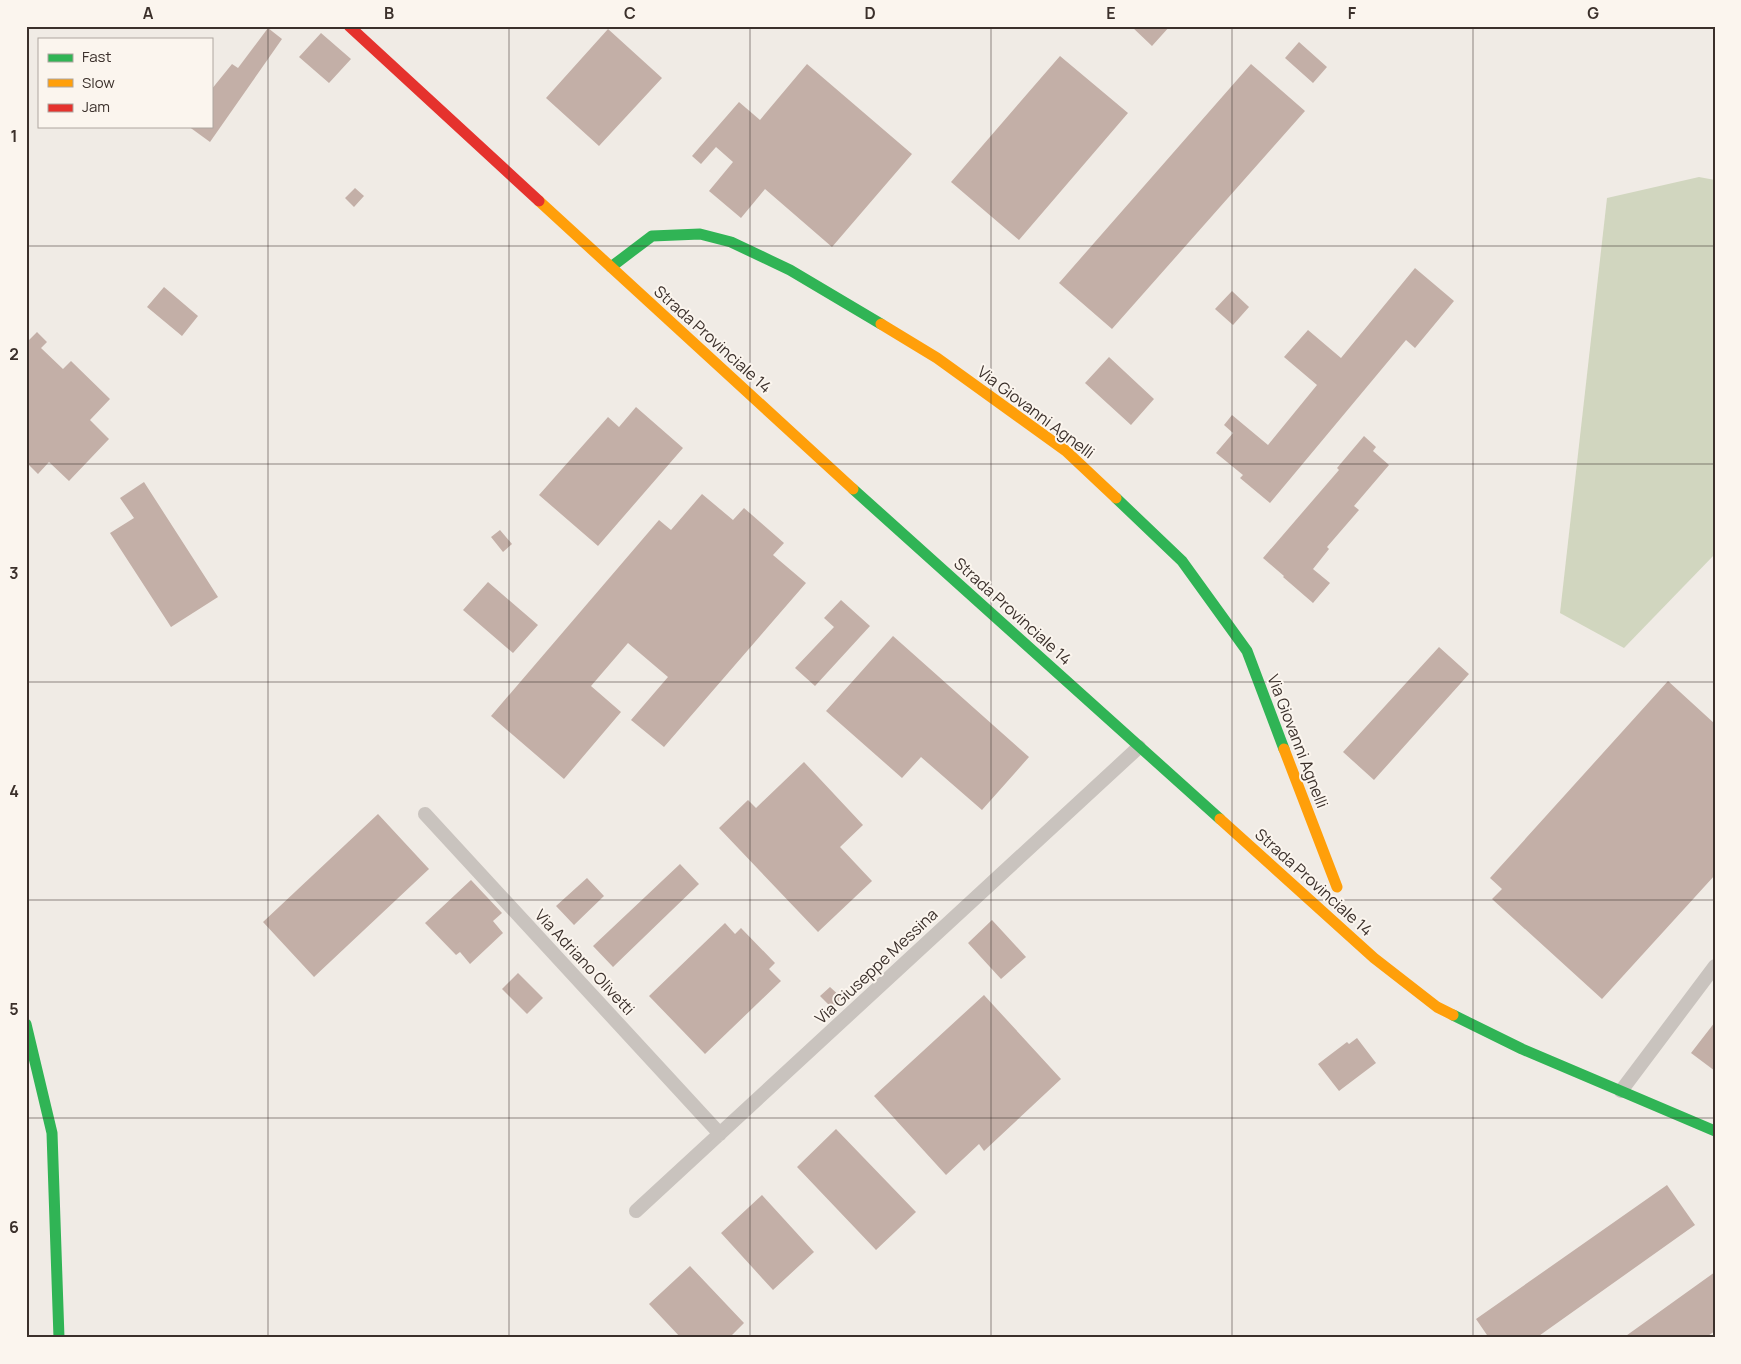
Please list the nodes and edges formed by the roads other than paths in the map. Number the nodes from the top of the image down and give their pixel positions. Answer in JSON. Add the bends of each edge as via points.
{"nodes":[{"id":1,"x":349,"y":26,"type":"edge"},
{"id":2,"x":611,"y":267,"type":"junction"},
{"id":3,"x":1139,"y":747,"type":"junction"},
{"id":4,"x":425,"y":814,"type":"dead end"},
{"id":5,"x":1337,"y":887,"type":"dead end"},
{"id":6,"x":1715,"y":966,"type":"edge"},
{"id":7,"x":26,"y":1024,"type":"edge"},
{"id":8,"x":1621,"y":1091,"type":"junction"},
{"id":9,"x":1715,"y":1130,"type":"edge"},
{"id":10,"x":720,"y":1134,"type":"junction"},
{"id":11,"x":636,"y":1212,"type":"dead end"},
{"id":12,"x":59,"y":1338,"type":"edge"}],
"edges":[{"from":1,"to":2,"type":"street","name":"Strada Provinciale 14"},
{"from":2,"to":3,"type":"street","name":"Strada Provinciale 14"},
{"from":2,"to":5,"type":"street","name":"Via Giovanni Agnelli","via":[[652,236],[700,234],[731,242],[790,270],[936,358],[1066,451],[1182,561],[1247,651]]},
{"from":3,"to":8,"type":"street","name":"Strada Provinciale 14","via":[[1374,958],[1437,1007],[1514,1045]]},
{"from":3,"to":10,"type":"street","name":"Via Giuseppe Messina"},
{"from":4,"to":10,"type":"street","name":"Via Adriano Olivetti"},
{"from":6,"to":8,"type":"street"},
{"from":7,"to":12,"type":"street","via":[[52,1133]]},
{"from":8,"to":9,"type":"street","name":"Strada Provinciale 14"},
{"from":10,"to":11,"type":"street","name":"Via Giuseppe Messina"}]}
